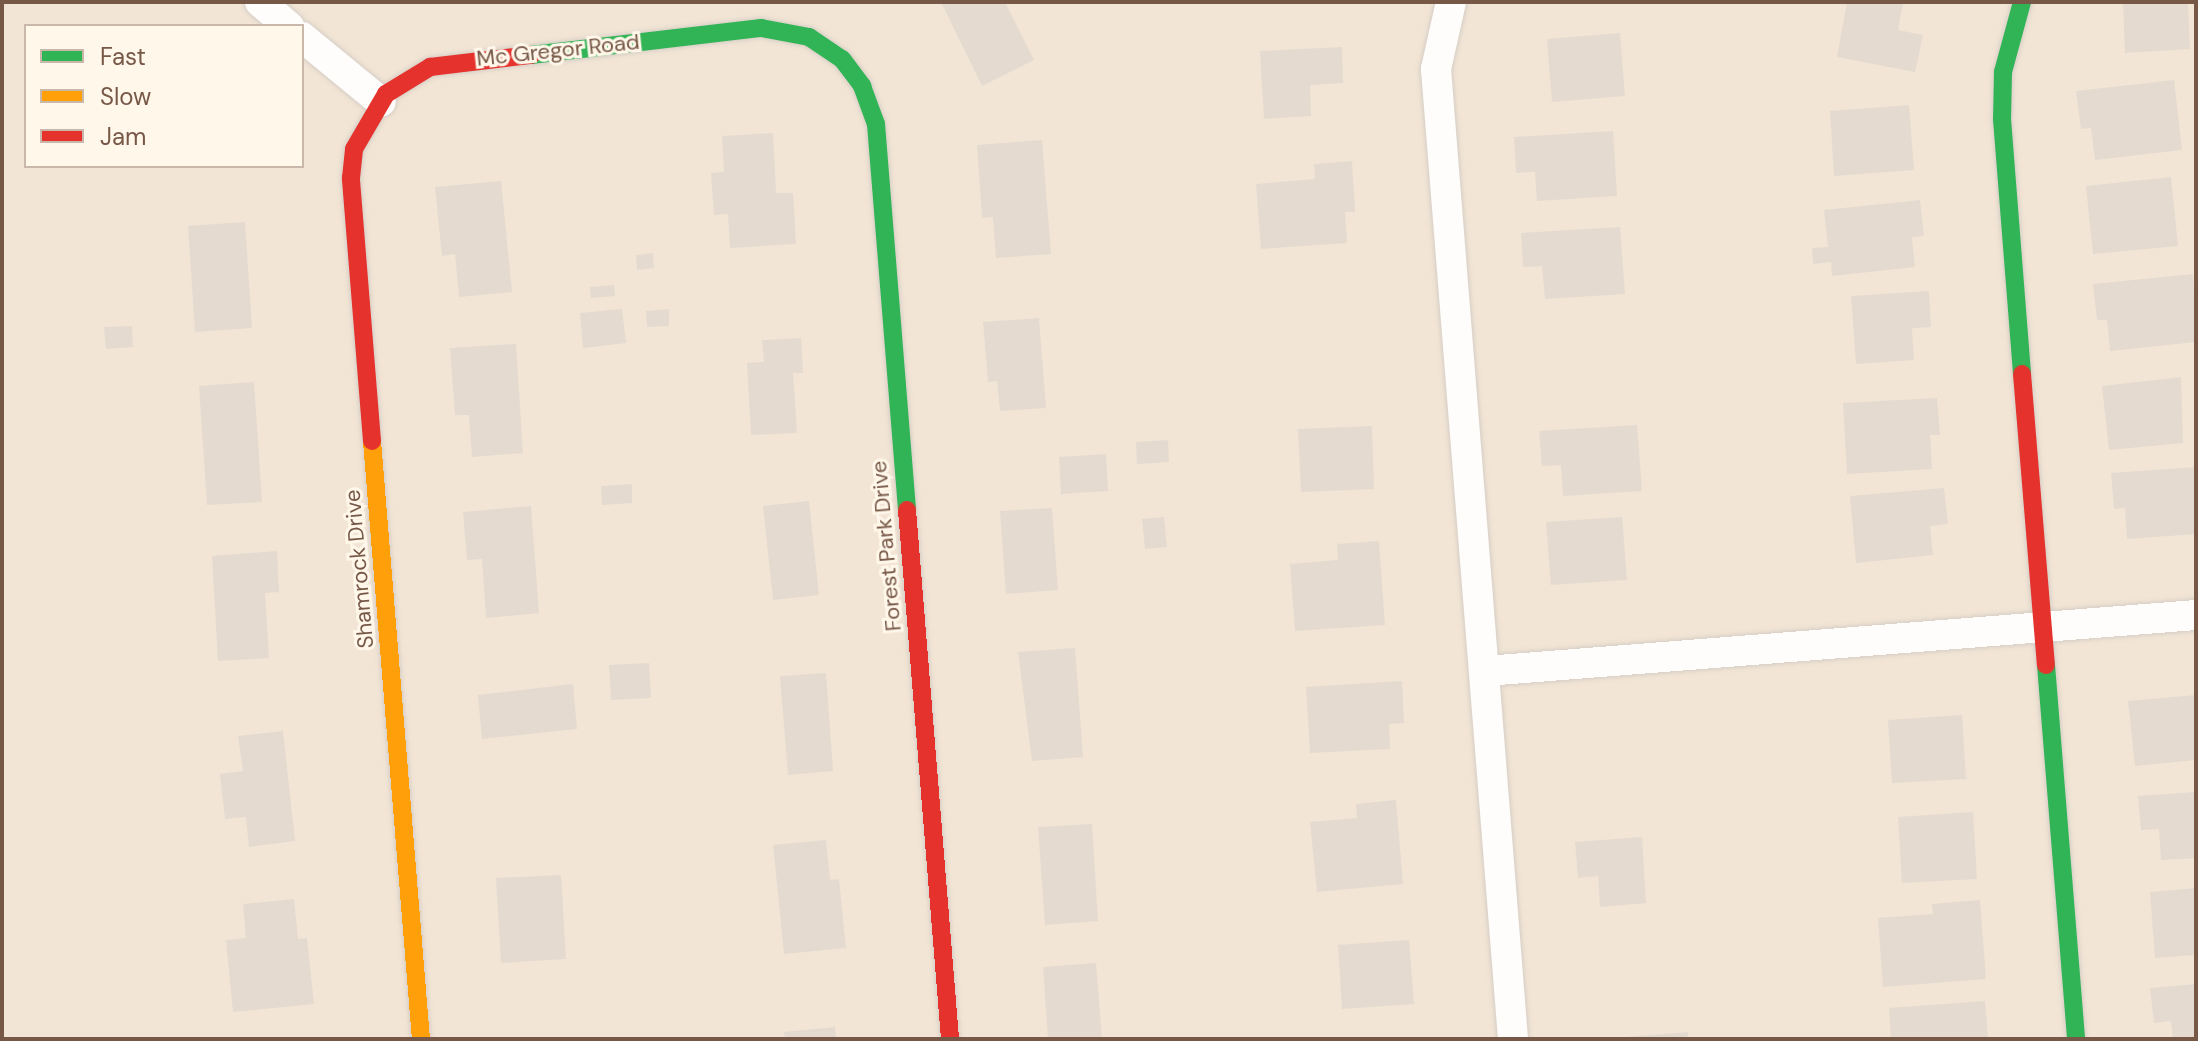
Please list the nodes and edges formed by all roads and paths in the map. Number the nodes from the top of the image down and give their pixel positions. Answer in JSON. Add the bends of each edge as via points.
{"nodes":[{"id":1,"x":260,"y":2,"type":"edge"},
{"id":2,"x":1451,"y":2,"type":"edge"},
{"id":3,"x":2022,"y":2,"type":"edge"},
{"id":4,"x":287,"y":24,"type":"edge"},
{"id":5,"x":304,"y":39,"type":"edge"},
{"id":6,"x":842,"y":59,"type":"joint"},
{"id":7,"x":381,"y":102,"type":"junction"},
{"id":8,"x":2196,"y":615,"type":"edge"},
{"id":9,"x":2042,"y":628,"type":"junction"},
{"id":10,"x":1486,"y":671,"type":"junction"},
{"id":11,"x":421,"y":1039,"type":"edge"},
{"id":12,"x":950,"y":1039,"type":"edge"},
{"id":13,"x":1513,"y":1039,"type":"edge"},
{"id":14,"x":2076,"y":1039,"type":"edge"}],
"edges":[{"from":1,"to":4,"type":"street"},
{"from":2,"to":10,"type":"street","via":[[1436,69]]},
{"from":3,"to":9,"type":"street","via":[[2003,72],[2002,119]]},
{"from":5,"to":7,"type":"street"},
{"from":6,"to":7,"type":"street","name":"Mc Gregor Road","via":[[809,37],[761,28],[446,63],[414,73]]},
{"from":6,"to":12,"type":"street","name":"Forest Park Drive","via":[[866,93],[877,132]]},
{"from":7,"to":11,"type":"street","name":"Shamrock Drive","via":[[357,141],[351,178]]},
{"from":8,"to":9,"type":"street"},
{"from":9,"to":10,"type":"street"},
{"from":9,"to":14,"type":"street"},
{"from":10,"to":13,"type":"street"}]}
